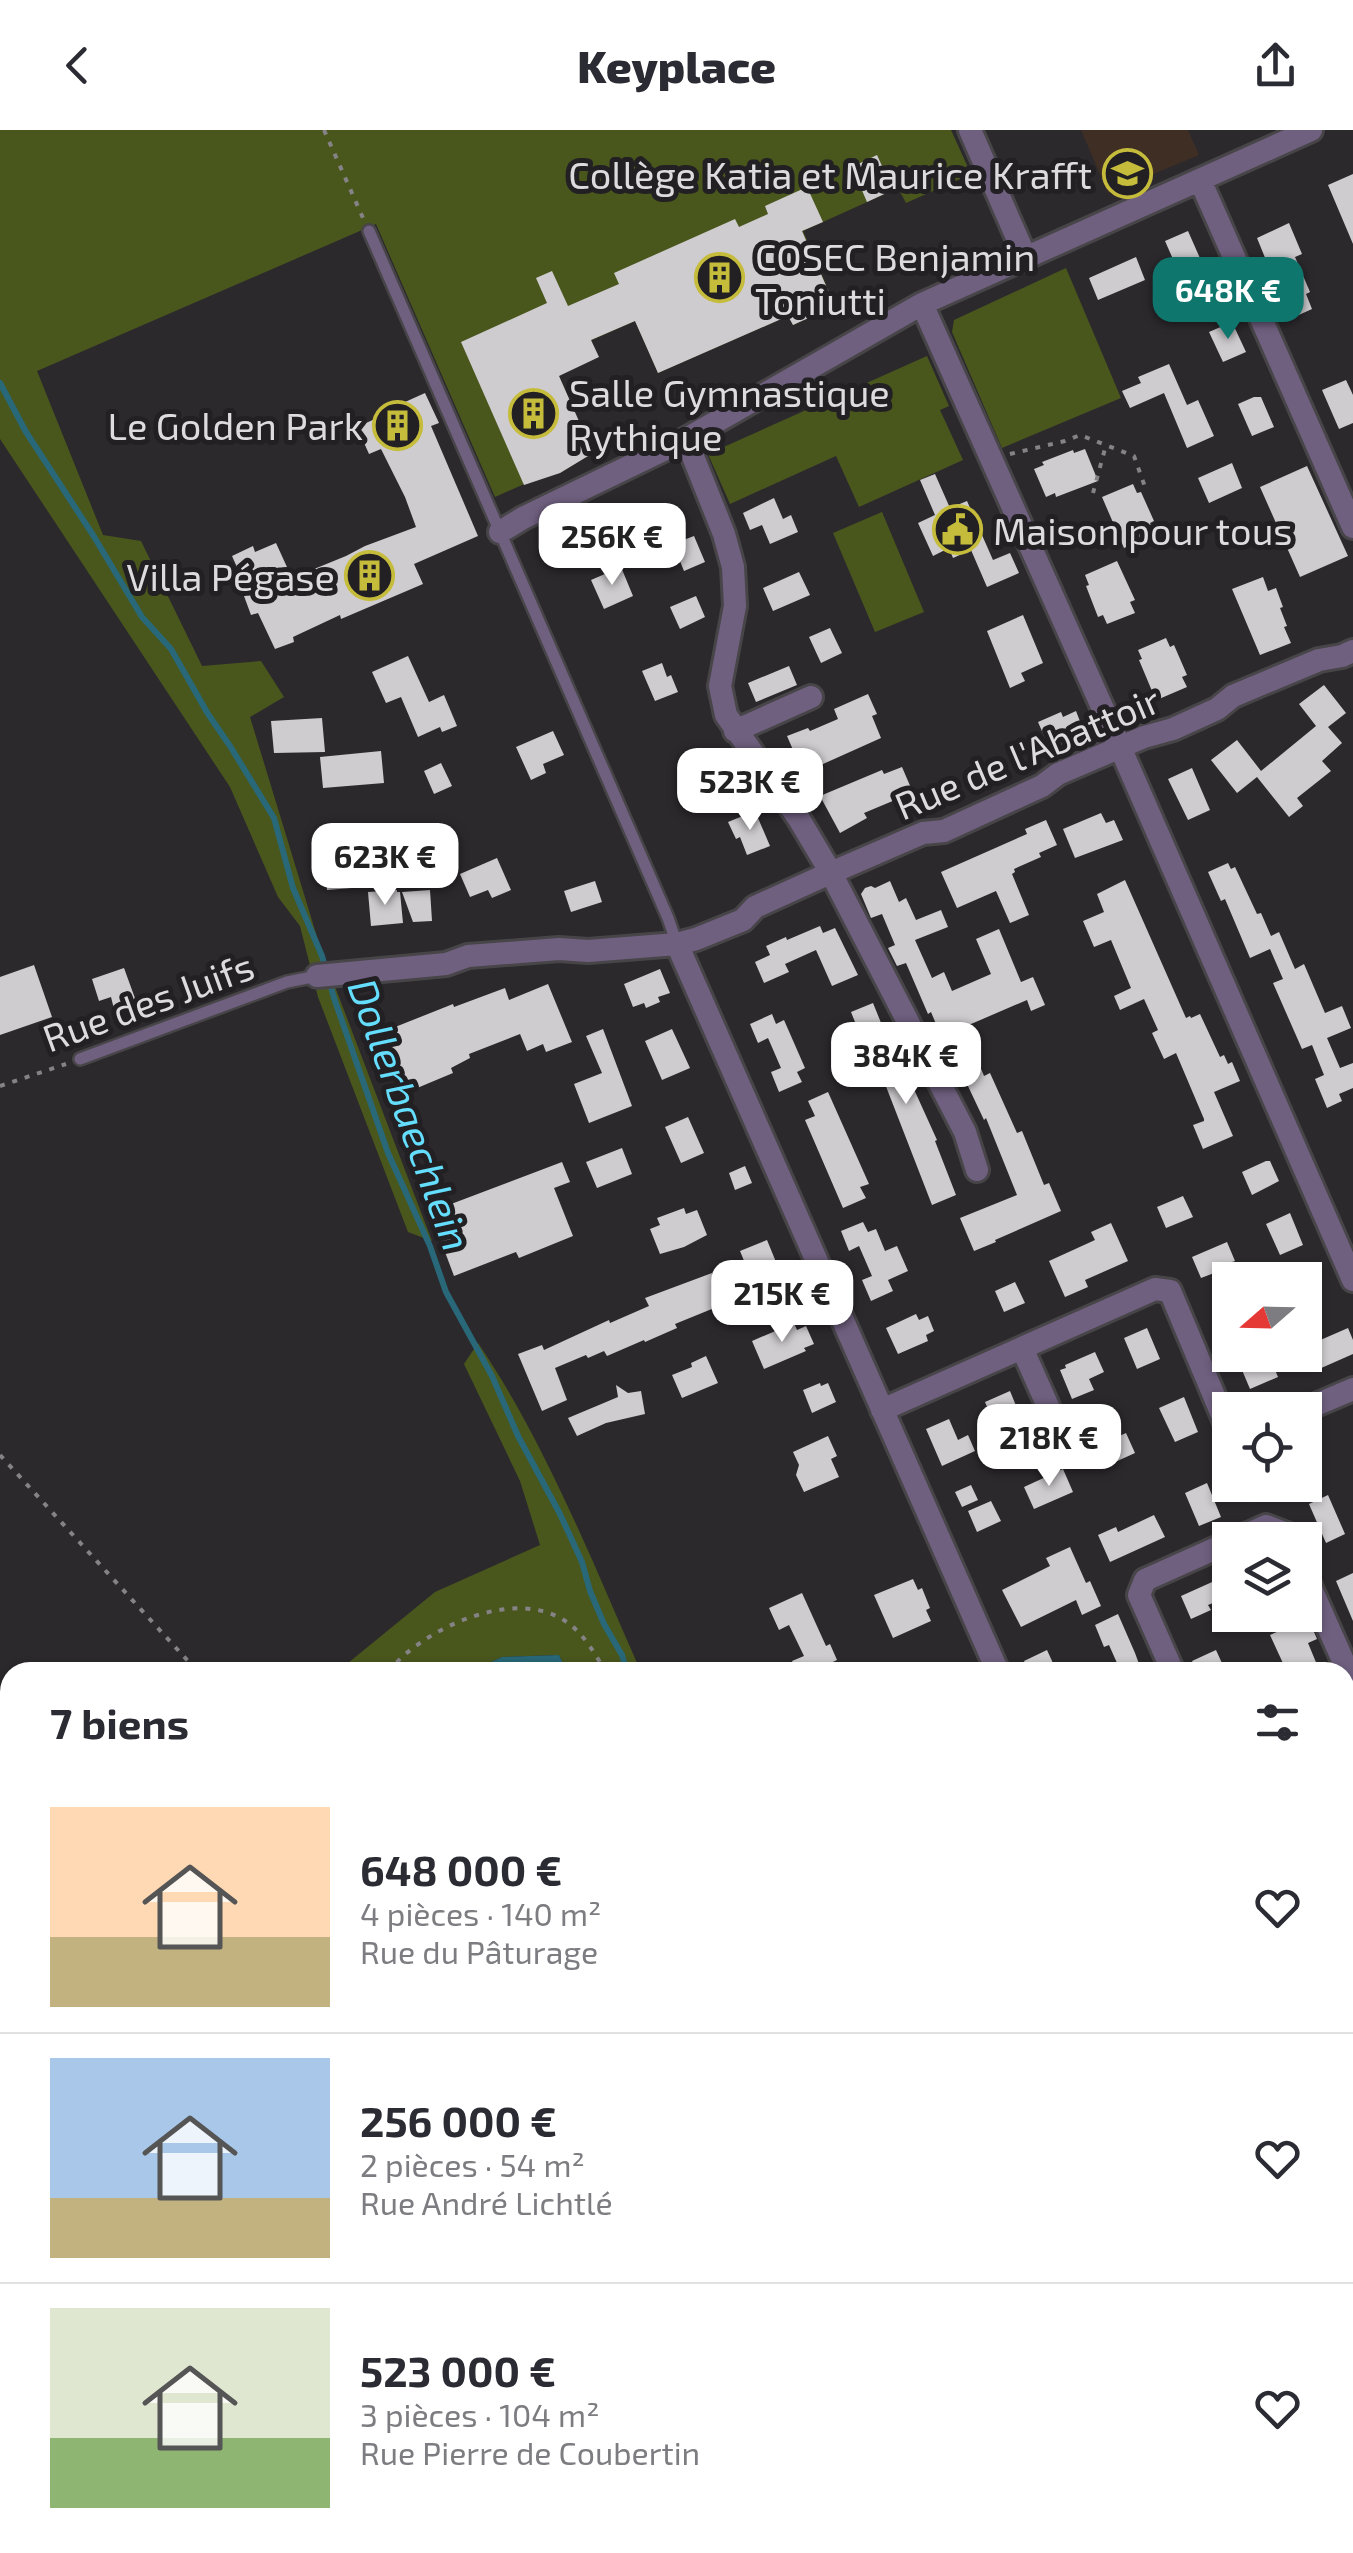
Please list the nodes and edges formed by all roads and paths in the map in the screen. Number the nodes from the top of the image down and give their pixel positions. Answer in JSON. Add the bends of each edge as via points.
{"nodes":[{"id":1,"x":324,"y":130,"type":"edge"},
{"id":2,"x":970,"y":130,"type":"edge"},
{"id":3,"x":1311,"y":130,"type":"edge"},
{"id":4,"x":1200,"y":180,"type":"junction"},
{"id":5,"x":369,"y":231,"type":"joint"},
{"id":6,"x":1025,"y":256,"type":"junction"},
{"id":7,"x":922,"y":304,"type":"junction"},
{"id":8,"x":686,"y":439,"type":"junction"},
{"id":9,"x":1106,"y":445,"type":"junction"},
{"id":10,"x":991,"y":459,"type":"junction"},
{"id":11,"x":1145,"y":487,"type":"dead end"},
{"id":12,"x":1094,"y":493,"type":"dead end"},
{"id":13,"x":1353,"y":526,"type":"edge"},
{"id":14,"x":500,"y":532,"type":"junction"},
{"id":15,"x":1353,"y":651,"type":"edge"},
{"id":16,"x":811,"y":698,"type":"dead end"},
{"id":17,"x":735,"y":731,"type":"junction"},
{"id":18,"x":1120,"y":747,"type":"junction"},
{"id":19,"x":831,"y":873,"type":"junction"},
{"id":20,"x":677,"y":944,"type":"junction"},
{"id":21,"x":317,"y":976,"type":"joint"},
{"id":22,"x":80,"y":1059,"type":"joint"},
{"id":23,"x":0,"y":1086,"type":"edge"},
{"id":24,"x":976,"y":1170,"type":"dead end"},
{"id":25,"x":1353,"y":1280,"type":"edge"},
{"id":26,"x":1022,"y":1348,"type":"junction"},
{"id":27,"x":1353,"y":1389,"type":"edge"},
{"id":28,"x":1212,"y":1392,"type":"edge"},
{"id":29,"x":1322,"y":1402,"type":"edge"},
{"id":30,"x":882,"y":1410,"type":"junction"},
{"id":31,"x":1058,"y":1430,"type":"dead end"},
{"id":32,"x":0,"y":1455,"type":"edge"},
{"id":33,"x":1212,"y":1550,"type":"edge"},
{"id":34,"x":1322,"y":1613,"type":"edge"},
{"id":35,"x":189,"y":1662,"type":"edge"},
{"id":36,"x":396,"y":1662,"type":"edge"},
{"id":37,"x":600,"y":1662,"type":"edge"},
{"id":38,"x":994,"y":1662,"type":"edge"},
{"id":39,"x":1168,"y":1662,"type":"edge"},
{"id":40,"x":1344,"y":1662,"type":"edge"}],
"edges":[{"from":1,"to":5,"type":"path"},
{"from":2,"to":6,"type":"street"},
{"from":3,"to":4,"type":"street"},
{"from":4,"to":6,"type":"street"},
{"from":4,"to":13,"type":"street"},
{"from":5,"to":14,"type":"lane"},
{"from":6,"to":7,"type":"street"},
{"from":7,"to":8,"type":"street"},
{"from":7,"to":10,"type":"street"},
{"from":8,"to":14,"type":"street"},
{"from":8,"to":17,"type":"street","via":[[733,568],[735,606],[720,686]]},
{"from":9,"to":10,"type":"path","via":[[1080,435]]},
{"from":9,"to":11,"type":"path","via":[[1134,456]]},
{"from":9,"to":12,"type":"path"},
{"from":10,"to":18,"type":"street"},
{"from":14,"to":20,"type":"lane"},
{"from":15,"to":18,"type":"street","name":"Rue de l'Abattoir"},
{"from":16,"to":17,"type":"street"},
{"from":17,"to":19,"type":"street"},
{"from":18,"to":19,"type":"street","name":"Rue de l'Abattoir","via":[[944,831],[923,833]]},
{"from":18,"to":25,"type":"street"},
{"from":19,"to":20,"type":"street","name":"Rue de l'Abattoir","via":[[756,907],[743,920]]},
{"from":19,"to":24,"type":"street","via":[[965,1132]]},
{"from":20,"to":21,"type":"street","name":"Rue de l'Abattoir","via":[[468,956],[446,964]]},
{"from":20,"to":30,"type":"street"},
{"from":21,"to":22,"type":"lane","name":"Rue des Juifs"},
{"from":22,"to":23,"type":"path","name":"Rue des Juifs"},
{"from":26,"to":28,"type":"street","via":[[1154,1289],[1170,1291]]},
{"from":26,"to":30,"type":"street"},
{"from":26,"to":31,"type":"street"},
{"from":27,"to":29,"type":"street"},
{"from":30,"to":38,"type":"street"},
{"from":32,"to":35,"type":"path"},
{"from":33,"to":39,"type":"street","via":[[1145,1580],[1139,1595]]},
{"from":34,"to":40,"type":"street"},
{"from":36,"to":37,"type":"path","via":[[447,1627],[500,1608],[536,1608],[568,1623]]}]}
